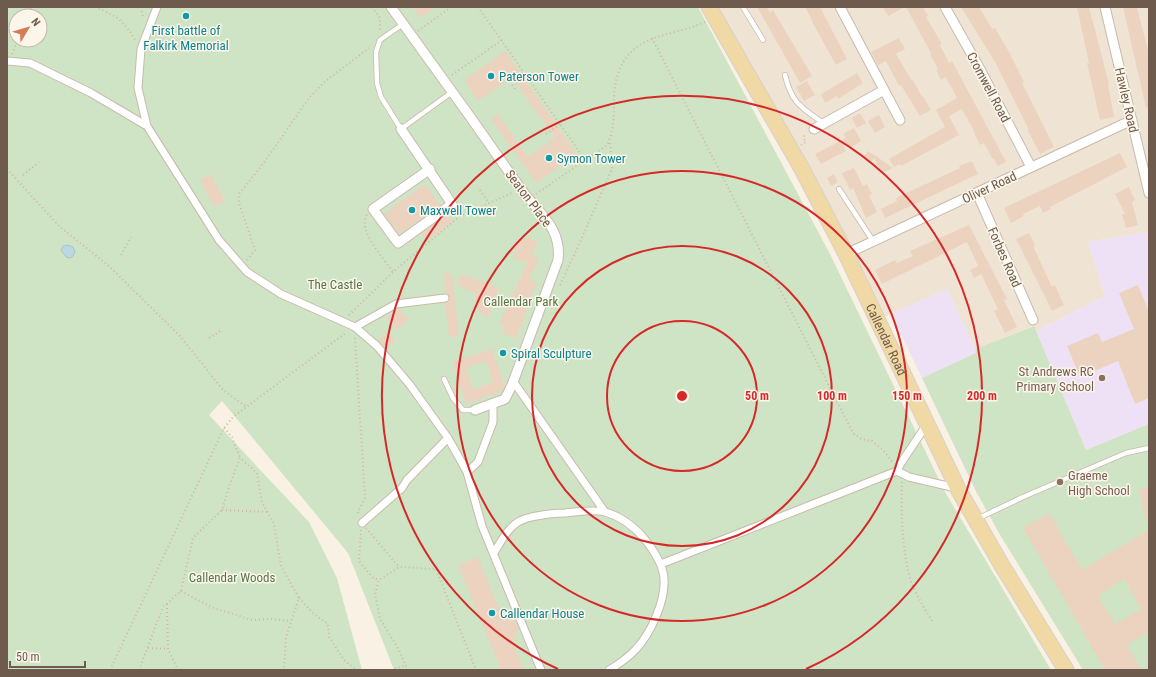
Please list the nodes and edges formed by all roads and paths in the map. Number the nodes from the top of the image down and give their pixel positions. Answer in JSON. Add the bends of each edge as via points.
{"nodes":[{"id":1,"x":95,"y":7,"type":"edge"},
{"id":2,"x":158,"y":7,"type":"edge"},
{"id":3,"x":372,"y":7,"type":"edge"},
{"id":4,"x":391,"y":7,"type":"edge"},
{"id":5,"x":451,"y":7,"type":"edge"},
{"id":6,"x":478,"y":7,"type":"edge"},
{"id":7,"x":744,"y":7,"type":"edge"},
{"id":8,"x":840,"y":7,"type":"edge"},
{"id":9,"x":945,"y":7,"type":"edge"},
{"id":10,"x":1105,"y":7,"type":"edge"},
{"id":11,"x":709,"y":14,"type":"edge"},
{"id":12,"x":403,"y":24,"type":"junction"},
{"id":13,"x":411,"y":35,"type":"junction"},
{"id":14,"x":652,"y":38,"type":"junction"},
{"id":15,"x":380,"y":40,"type":"junction"},
{"id":16,"x":502,"y":40,"type":"junction"},
{"id":17,"x":763,"y":40,"type":"dead end"},
{"id":18,"x":14,"y":48,"type":"edge"},
{"id":19,"x":141,"y":48,"type":"junction"},
{"id":20,"x":8,"y":61,"type":"edge"},
{"id":21,"x":524,"y":72,"type":"junction"},
{"id":22,"x":785,"y":75,"type":"dead end"},
{"id":23,"x":444,"y":81,"type":"junction"},
{"id":24,"x":515,"y":89,"type":"dead end"},
{"id":25,"x":884,"y":90,"type":"junction"},
{"id":26,"x":452,"y":92,"type":"junction"},
{"id":27,"x":900,"y":120,"type":"dead end"},
{"id":28,"x":1132,"y":120,"type":"junction"},
{"id":29,"x":823,"y":123,"type":"junction"},
{"id":30,"x":560,"y":124,"type":"junction"},
{"id":31,"x":147,"y":126,"type":"junction"},
{"id":32,"x":402,"y":129,"type":"junction"},
{"id":33,"x":814,"y":129,"type":"joint"},
{"id":34,"x":546,"y":134,"type":"dead end"},
{"id":35,"x":610,"y":140,"type":"junction"},
{"id":36,"x":791,"y":151,"type":"junction"},
{"id":37,"x":585,"y":160,"type":"junction"},
{"id":38,"x":39,"y":162,"type":"dead end"},
{"id":39,"x":1031,"y":167,"type":"junction"},
{"id":40,"x":7,"y":169,"type":"edge"},
{"id":41,"x":430,"y":169,"type":"junction"},
{"id":42,"x":23,"y":175,"type":"dead end"},
{"id":43,"x":838,"y":189,"type":"dead end"},
{"id":44,"x":480,"y":190,"type":"dead end"},
{"id":45,"x":521,"y":190,"type":"junction"},
{"id":46,"x":977,"y":193,"type":"junction"},
{"id":47,"x":1149,"y":193,"type":"edge"},
{"id":48,"x":528,"y":199,"type":"junction"},
{"id":49,"x":489,"y":203,"type":"junction"},
{"id":50,"x":373,"y":209,"type":"junction"},
{"id":51,"x":131,"y":237,"type":"dead end"},
{"id":52,"x":873,"y":241,"type":"junction"},
{"id":53,"x":846,"y":254,"type":"junction"},
{"id":54,"x":121,"y":255,"type":"dead end"},
{"id":55,"x":242,"y":266,"type":"junction"},
{"id":56,"x":393,"y":272,"type":"junction"},
{"id":57,"x":557,"y":290,"type":"dead end"},
{"id":58,"x":445,"y":298,"type":"dead end"},
{"id":59,"x":1034,"y":320,"type":"dead end"},
{"id":60,"x":342,"y":322,"type":"junction"},
{"id":61,"x":355,"y":327,"type":"junction"},
{"id":62,"x":222,"y":330,"type":"dead end"},
{"id":63,"x":210,"y":338,"type":"dead end"},
{"id":64,"x":444,"y":379,"type":"dead end"},
{"id":65,"x":513,"y":381,"type":"junction"},
{"id":66,"x":493,"y":404,"type":"junction"},
{"id":67,"x":247,"y":407,"type":"junction"},
{"id":68,"x":474,"y":410,"type":"joint"},
{"id":69,"x":927,"y":424,"type":"junction"},
{"id":70,"x":224,"y":428,"type":"junction"},
{"id":71,"x":448,"y":438,"type":"junction"},
{"id":72,"x":1149,"y":448,"type":"edge"},
{"id":73,"x":240,"y":458,"type":"junction"},
{"id":74,"x":898,"y":470,"type":"junction"},
{"id":75,"x":467,"y":472,"type":"junction"},
{"id":76,"x":958,"y":489,"type":"junction"},
{"id":77,"x":222,"y":510,"type":"junction"},
{"id":78,"x":267,"y":512,"type":"junction"},
{"id":79,"x":605,"y":512,"type":"junction"},
{"id":80,"x":976,"y":520,"type":"junction"},
{"id":81,"x":362,"y":523,"type":"junction"},
{"id":82,"x":494,"y":553,"type":"junction"},
{"id":83,"x":661,"y":564,"type":"junction"},
{"id":84,"x":399,"y":567,"type":"junction"},
{"id":85,"x":379,"y":580,"type":"junction"},
{"id":86,"x":181,"y":591,"type":"junction"},
{"id":87,"x":299,"y":598,"type":"junction"},
{"id":88,"x":167,"y":604,"type":"junction"},
{"id":89,"x":291,"y":621,"type":"junction"},
{"id":90,"x":933,"y":622,"type":"dead end"},
{"id":91,"x":148,"y":648,"type":"junction"},
{"id":92,"x":168,"y":649,"type":"junction"},
{"id":93,"x":406,"y":665,"type":"junction"},
{"id":94,"x":110,"y":670,"type":"edge"},
{"id":95,"x":139,"y":670,"type":"edge"},
{"id":96,"x":178,"y":670,"type":"edge"},
{"id":97,"x":284,"y":670,"type":"edge"},
{"id":98,"x":356,"y":670,"type":"edge"},
{"id":99,"x":391,"y":670,"type":"edge"},
{"id":100,"x":408,"y":670,"type":"edge"},
{"id":101,"x":476,"y":670,"type":"edge"},
{"id":102,"x":541,"y":670,"type":"edge"},
{"id":103,"x":609,"y":670,"type":"edge"},
{"id":104,"x":1066,"y":670,"type":"edge"}],
"edges":[{"from":1,"to":19,"type":"path","via":[[118,18]]},
{"from":2,"to":19,"type":"street"},
{"from":3,"to":15,"type":"path","via":[[380,18]]},
{"from":4,"to":12,"type":"street","name":"Seaton Place"},
{"from":5,"to":13,"type":"path"},
{"from":6,"to":16,"type":"path"},
{"from":7,"to":17,"type":"lane"},
{"from":8,"to":25,"type":"street"},
{"from":9,"to":39,"type":"street","name":"Cromwell Road"},
{"from":10,"to":28,"type":"street","name":"Hawley Road"},
{"from":11,"to":14,"type":"path","via":[[700,24]]},
{"from":11,"to":36,"type":"main road","name":"Callendar Road"},
{"from":12,"to":13,"type":"street","name":"Seaton Place"},
{"from":12,"to":15,"type":"lane"},
{"from":13,"to":23,"type":"street","name":"Seaton Place"},
{"from":14,"to":35,"type":"path","via":[[639,44],[620,68],[615,87]]},
{"from":14,"to":74,"type":"path","via":[[853,433],[861,439],[872,441],[884,451]]},
{"from":15,"to":32,"type":"lane","via":[[376,52],[377,83],[381,97]]},
{"from":15,"to":55,"type":"path","via":[[323,83],[309,98],[239,194],[239,203],[255,250]]},
{"from":16,"to":21,"type":"path"},
{"from":16,"to":23,"type":"path"},
{"from":18,"to":20,"type":"path"},
{"from":19,"to":31,"type":"street","via":[[138,88]]},
{"from":20,"to":31,"type":"street","via":[[30,64],[91,94]]},
{"from":21,"to":24,"type":"path","via":[[510,82]]},
{"from":21,"to":30,"type":"path"},
{"from":22,"to":29,"type":"lane","via":[[788,89],[797,103]]},
{"from":23,"to":26,"type":"street","name":"Seaton Place"},
{"from":25,"to":27,"type":"street"},
{"from":25,"to":29,"type":"street"},
{"from":26,"to":32,"type":"lane"},
{"from":26,"to":45,"type":"street","name":"Seaton Place"},
{"from":28,"to":39,"type":"street","name":"Oliver Road"},
{"from":28,"to":47,"type":"street","name":"Hawley Road"},
{"from":29,"to":33,"type":"street"},
{"from":30,"to":34,"type":"path"},
{"from":30,"to":37,"type":"path"},
{"from":31,"to":55,"type":"street","via":[[219,240]]},
{"from":32,"to":41,"type":"street"},
{"from":33,"to":36,"type":"path","via":[[804,134],[806,142]]},
{"from":35,"to":37,"type":"path","via":[[607,145]]},
{"from":35,"to":57,"type":"path","via":[[612,169]]},
{"from":36,"to":53,"type":"main road","name":"Callendar Road"},
{"from":37,"to":48,"type":"path"},
{"from":38,"to":42,"type":"path"},
{"from":39,"to":46,"type":"street","name":"Oliver Road"},
{"from":40,"to":67,"type":"path","via":[[60,227],[109,266],[180,336],[223,390]]},
{"from":41,"to":50,"type":"street"},
{"from":41,"to":50,"type":"street","via":[[452,204],[398,243]]},
{"from":43,"to":52,"type":"lane"},
{"from":44,"to":49,"type":"path"},
{"from":45,"to":48,"type":"street","name":"Seaton Place"},
{"from":45,"to":49,"type":"path"},
{"from":46,"to":52,"type":"street","name":"Oliver Road"},
{"from":46,"to":59,"type":"street","name":"Forbes Road"},
{"from":48,"to":65,"type":"street","name":"Seaton Place","via":[[553,229],[559,253]]},
{"from":49,"to":56,"type":"path","via":[[460,216]]},
{"from":50,"to":56,"type":"path","via":[[365,216],[364,223],[369,238]]},
{"from":51,"to":54,"type":"path"},
{"from":52,"to":53,"type":"street","name":"Oliver Road"},
{"from":53,"to":69,"type":"main road","name":"Callendar Road"},
{"from":55,"to":60,"type":"street","via":[[281,294]]},
{"from":56,"to":60,"type":"path"},
{"from":58,"to":61,"type":"street","via":[[396,304]]},
{"from":60,"to":61,"type":"street"},
{"from":61,"to":67,"type":"path"},
{"from":61,"to":71,"type":"street","via":[[376,346],[410,385]]},
{"from":61,"to":81,"type":"path","via":[[365,498],[358,512]]},
{"from":62,"to":63,"type":"path"},
{"from":64,"to":68,"type":"lane","via":[[453,398],[463,410]]},
{"from":65,"to":66,"type":"street","name":"Seaton Place","via":[[505,399]]},
{"from":65,"to":79,"type":"street"},
{"from":66,"to":68,"type":"street","name":"Seaton Place"},
{"from":66,"to":75,"type":"street","via":[[493,422],[478,462]]},
{"from":67,"to":70,"type":"path","via":[[233,417]]},
{"from":69,"to":74,"type":"street"},
{"from":69,"to":76,"type":"main road","name":"Callendar Road"},
{"from":70,"to":73,"type":"path","via":[[232,437]]},
{"from":70,"to":94,"type":"path"},
{"from":71,"to":75,"type":"street"},
{"from":71,"to":81,"type":"street","via":[[402,488]]},
{"from":72,"to":80,"type":"lane","via":[[1126,452]]},
{"from":73,"to":77,"type":"path"},
{"from":73,"to":78,"type":"path","via":[[257,473],[262,502]]},
{"from":74,"to":76,"type":"street","via":[[909,477]]},
{"from":74,"to":83,"type":"street"},
{"from":74,"to":90,"type":"path","via":[[908,567],[912,584]]},
{"from":75,"to":82,"type":"street","via":[[482,526]]},
{"from":76,"to":80,"type":"main road","name":"Callendar Road"},
{"from":77,"to":78,"type":"path"},
{"from":77,"to":86,"type":"path","via":[[193,538]]},
{"from":78,"to":87,"type":"path","via":[[274,524],[281,566]]},
{"from":79,"to":82,"type":"street","via":[[556,513],[518,522]]},
{"from":79,"to":83,"type":"street","via":[[634,528]]},
{"from":80,"to":104,"type":"main road","name":"Callendar Road"},
{"from":81,"to":84,"type":"path"},
{"from":81,"to":85,"type":"path","via":[[360,561],[373,578]]},
{"from":82,"to":102,"type":"street"},
{"from":83,"to":103,"type":"street","via":[[664,579],[660,608],[637,648]]},
{"from":84,"to":85,"type":"path"},
{"from":84,"to":101,"type":"path","via":[[436,569]]},
{"from":85,"to":93,"type":"path","via":[[375,594],[380,619]]},
{"from":86,"to":88,"type":"path"},
{"from":86,"to":89,"type":"path","via":[[211,607],[252,620]]},
{"from":87,"to":89,"type":"path"},
{"from":87,"to":98,"type":"path","via":[[328,624],[329,637],[344,660]]},
{"from":88,"to":91,"type":"path"},
{"from":88,"to":92,"type":"path"},
{"from":89,"to":97,"type":"path","via":[[286,637]]},
{"from":91,"to":92,"type":"path"},
{"from":91,"to":95,"type":"path"},
{"from":92,"to":96,"type":"path"},
{"from":93,"to":99,"type":"path"},
{"from":93,"to":100,"type":"path"}]}
